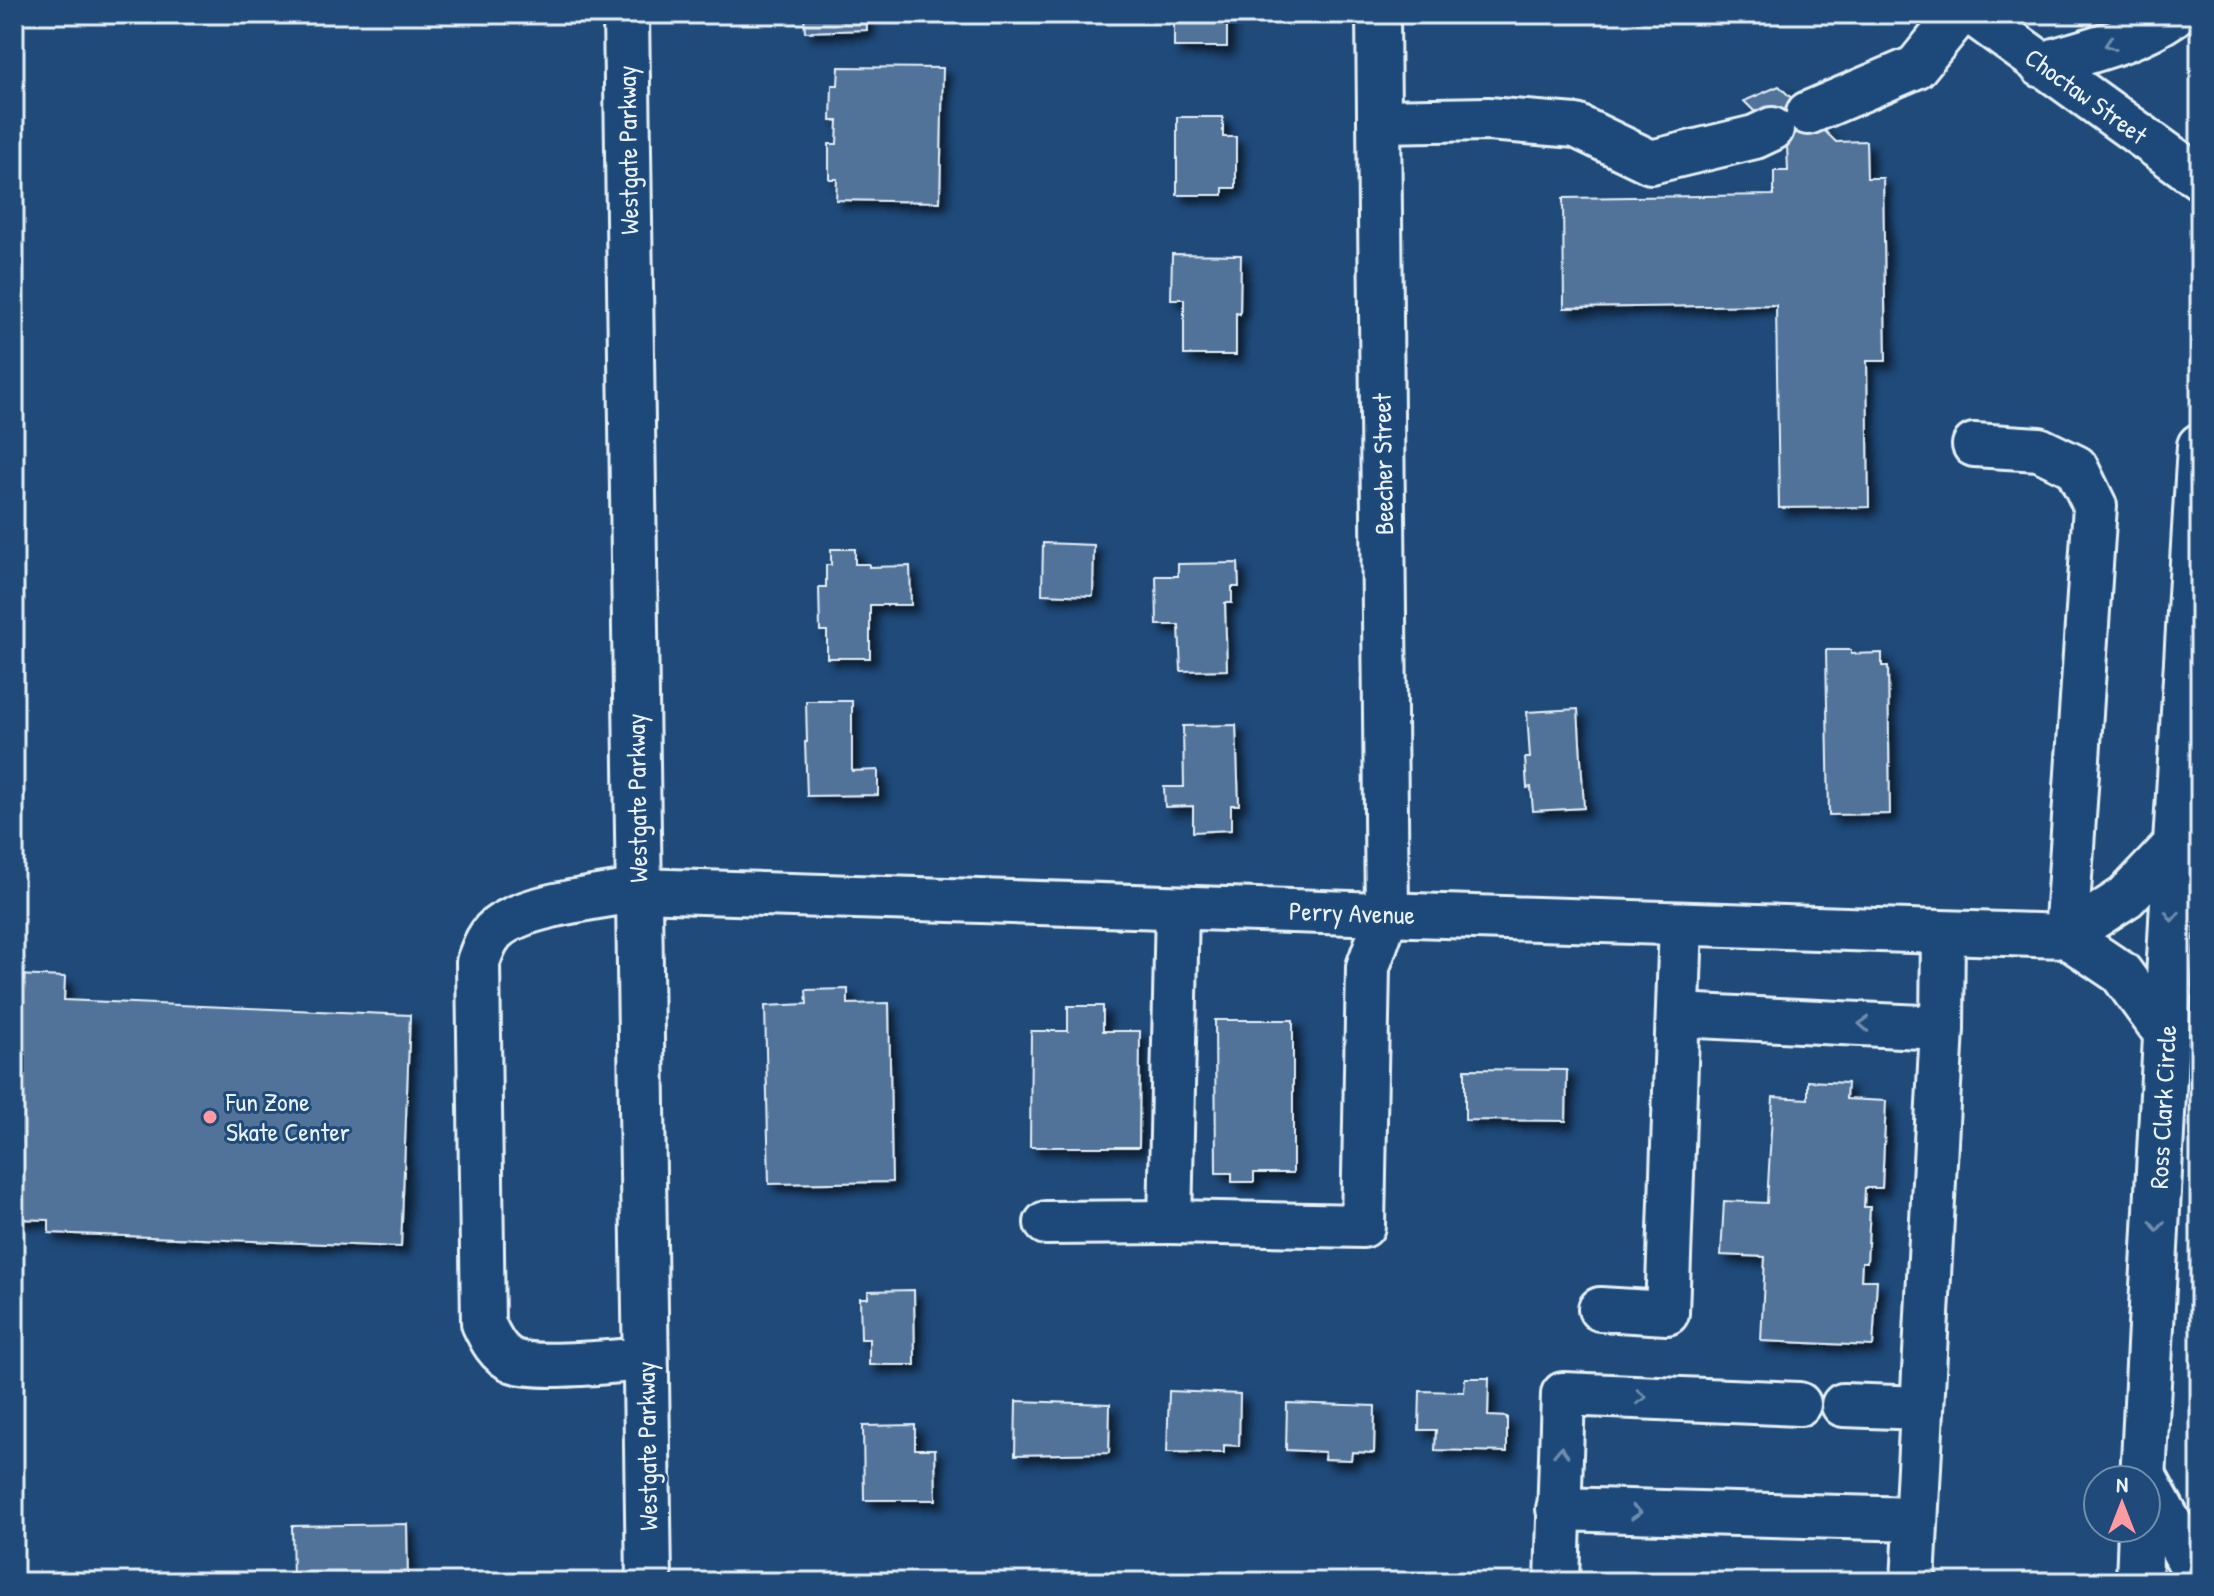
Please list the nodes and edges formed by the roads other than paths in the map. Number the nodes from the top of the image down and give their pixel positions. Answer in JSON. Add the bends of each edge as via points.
{"nodes":[{"id":1,"x":626,"y":14,"type":"edge"},
{"id":2,"x":1378,"y":14,"type":"edge"},
{"id":3,"x":1959,"y":14,"type":"edge"},
{"id":4,"x":1973,"y":14,"type":"edge"},
{"id":5,"x":2173,"y":14,"type":"edge"},
{"id":6,"x":2042,"y":65,"type":"junction"},
{"id":7,"x":1379,"y":121,"type":"junction"},
{"id":8,"x":2200,"y":178,"type":"edge"},
{"id":9,"x":1974,"y":445,"type":"dead end"},
{"id":10,"x":2200,"y":446,"type":"edge"},
{"id":11,"x":2176,"y":844,"type":"junction"},
{"id":12,"x":638,"y":890,"type":"junction"},
{"id":13,"x":1177,"y":908,"type":"junction"},
{"id":14,"x":1387,"y":914,"type":"junction"},
{"id":15,"x":1681,"y":924,"type":"junction"},
{"id":16,"x":1943,"y":933,"type":"junction"},
{"id":17,"x":2066,"y":936,"type":"junction"},
{"id":18,"x":1678,"y":1015,"type":"junction"},
{"id":19,"x":1942,"y":1028,"type":"junction"},
{"id":20,"x":2167,"y":1036,"type":"junction"},
{"id":21,"x":1170,"y":1222,"type":"junction"},
{"id":22,"x":1046,"y":1223,"type":"dead end"},
{"id":23,"x":1600,"y":1309,"type":"dead end"},
{"id":24,"x":646,"y":1359,"type":"junction"},
{"id":25,"x":1799,"y":1404,"type":"dead end"},
{"id":26,"x":1843,"y":1405,"type":"dead end"},
{"id":27,"x":1922,"y":1408,"type":"junction"},
{"id":28,"x":2145,"y":1464,"type":"edge"},
{"id":29,"x":1558,"y":1509,"type":"junction"},
{"id":30,"x":2162,"y":1511,"type":"edge"},
{"id":31,"x":1916,"y":1519,"type":"junction"},
{"id":32,"x":2140,"y":1544,"type":"edge"},
{"id":33,"x":2200,"y":1580,"type":"edge"},
{"id":34,"x":649,"y":1582,"type":"edge"},
{"id":35,"x":1557,"y":1582,"type":"edge"},
{"id":36,"x":1913,"y":1582,"type":"edge"},
{"id":37,"x":2139,"y":1582,"type":"edge"}],
"edges":[{"from":1,"to":12,"type":"main road","name":"Westgate Parkway"},
{"from":2,"to":7,"type":"street","name":"Beecher Street"},
{"from":3,"to":7,"type":"street","via":[[1916,67],[1755,137],[1651,162],[1576,126],[1488,119]]},
{"from":4,"to":6,"type":"street","name":"Choctaw Street"},
{"from":5,"to":6,"type":"main road","one_way":true,"via":[[2122,40]]},
{"from":6,"to":8,"type":"street","name":"Choctaw Street"},
{"from":7,"to":14,"type":"street","name":"Beecher Street"},
{"from":9,"to":17,"type":"street","via":[[2039,449],[2076,467],[2095,506]]},
{"from":10,"to":11,"type":"main road","name":"Ross Clark Circle"},
{"from":11,"to":17,"type":"street","via":[[2126,897]]},
{"from":11,"to":20,"type":"main road","name":"Ross Clark Circle","one_way":true},
{"from":12,"to":13,"type":"street","name":"Perry Avenue"},
{"from":12,"to":24,"type":"main road","name":"Westgate Parkway"},
{"from":12,"to":24,"type":"street","name":"Perry Avenue","via":[[522,915],[499,926],[485,942],[478,962],[482,1303],[483,1323],[494,1345],[513,1361],[542,1365]]},
{"from":13,"to":14,"type":"street","name":"Perry Avenue"},
{"from":13,"to":21,"type":"street"},
{"from":14,"to":15,"type":"street","name":"Perry Avenue"},
{"from":14,"to":21,"type":"street","via":[[1368,967],[1363,1226]]},
{"from":15,"to":16,"type":"street","name":"Perry Avenue"},
{"from":15,"to":18,"type":"street"},
{"from":16,"to":17,"type":"street","name":"Perry Avenue"},
{"from":16,"to":19,"type":"street"},
{"from":17,"to":20,"type":"street","via":[[2121,973]]},
{"from":19,"to":18,"type":"street","one_way":true},
{"from":18,"to":23,"type":"street","via":[[1667,1313]]},
{"from":19,"to":27,"type":"street"},
{"from":20,"to":28,"type":"main road","name":"Ross Clark Circle","one_way":true},
{"from":21,"to":22,"type":"street"},
{"from":24,"to":34,"type":"main road","name":"Westgate Parkway"},
{"from":29,"to":25,"type":"street","one_way":true,"via":[[1563,1394]]},
{"from":26,"to":27,"type":"street"},
{"from":27,"to":31,"type":"street"},
{"from":29,"to":31,"type":"street","one_way":true},
{"from":29,"to":35,"type":"street"},
{"from":30,"to":33,"type":"main road"},
{"from":31,"to":36,"type":"street"},
{"from":32,"to":37,"type":"main road"}]}
